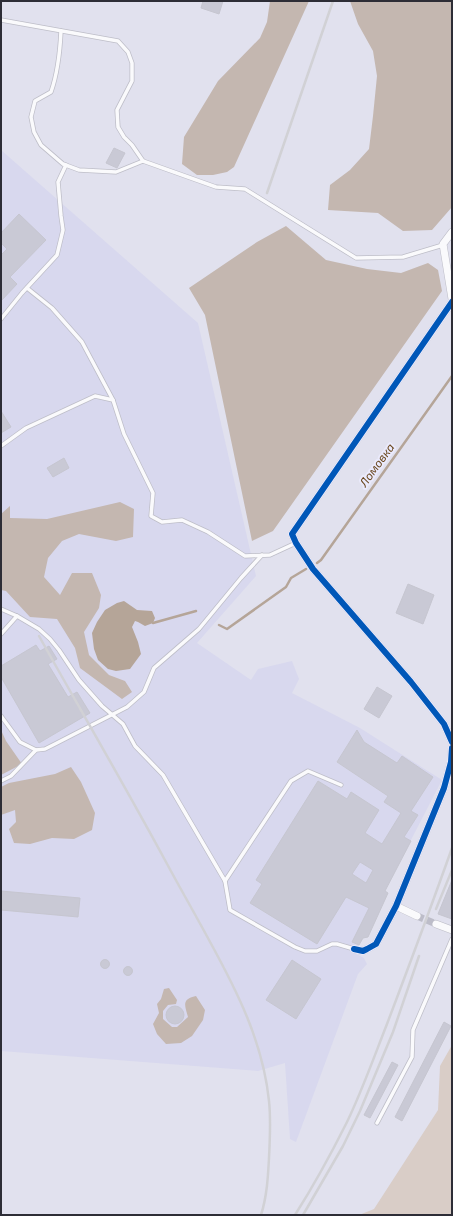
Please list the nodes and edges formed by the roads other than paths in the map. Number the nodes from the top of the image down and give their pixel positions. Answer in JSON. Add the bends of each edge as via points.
{"nodes":[{"id":1,"x":1,"y":20,"type":"edge"},
{"id":2,"x":61,"y":31,"type":"junction"},
{"id":3,"x":143,"y":161,"type":"junction"},
{"id":4,"x":66,"y":165,"type":"junction"},
{"id":5,"x":452,"y":232,"type":"edge"},
{"id":6,"x":443,"y":245,"type":"junction"},
{"id":7,"x":27,"y":288,"type":"junction"},
{"id":8,"x":452,"y":300,"type":"edge"},
{"id":9,"x":1,"y":319,"type":"edge"},
{"id":10,"x":113,"y":400,"type":"junction"},
{"id":11,"x":1,"y":446,"type":"edge"},
{"id":12,"x":296,"y":543,"type":"junction"},
{"id":13,"x":262,"y":555,"type":"junction"},
{"id":14,"x":1,"y":609,"type":"edge"},
{"id":15,"x":17,"y":616,"type":"junction"},
{"id":16,"x":1,"y":634,"type":"edge"},
{"id":17,"x":112,"y":715,"type":"junction"},
{"id":18,"x":1,"y":716,"type":"edge"},
{"id":19,"x":452,"y":742,"type":"edge"},
{"id":20,"x":452,"y":748,"type":"edge"},
{"id":21,"x":36,"y":750,"type":"junction"},
{"id":22,"x":1,"y":781,"type":"edge"},
{"id":23,"x":341,"y":785,"type":"dead end"},
{"id":24,"x":225,"y":881,"type":"junction"},
{"id":25,"x":396,"y":906,"type":"junction"},
{"id":26,"x":418,"y":916,"type":"tunnel mouth"},
{"id":27,"x":436,"y":924,"type":"tunnel mouth"},
{"id":28,"x":452,"y":930,"type":"edge"},
{"id":29,"x":452,"y":939,"type":"edge"},
{"id":30,"x":354,"y":949,"type":"joint"},
{"id":31,"x":377,"y":1123,"type":"dead end"}],
"edges":[{"from":1,"to":2,"type":"lane"},
{"from":2,"to":3,"type":"lane","via":[[118,41],[128,52],[132,63],[132,81],[117,110],[118,127]]},
{"from":2,"to":4,"type":"lane","via":[[52,92],[35,102],[31,117],[34,132],[41,145]]},
{"from":3,"to":4,"type":"lane","via":[[116,172],[79,170]]},
{"from":3,"to":6,"type":"lane","via":[[216,187],[245,189],[356,258],[403,257]]},
{"from":4,"to":7,"type":"lane","via":[[58,182],[63,230],[57,255]]},
{"from":5,"to":6,"type":"street"},
{"from":6,"to":8,"type":"street"},
{"from":7,"to":9,"type":"lane"},
{"from":7,"to":10,"type":"lane","via":[[52,308],[82,342]]},
{"from":8,"to":12,"type":"street","via":[[292,534]]},
{"from":10,"to":11,"type":"lane","via":[[95,396],[26,428]]},
{"from":10,"to":13,"type":"lane","via":[[124,434],[153,493],[151,516],[162,522],[182,520],[208,532],[245,556]]},
{"from":12,"to":13,"type":"lane","via":[[270,555]]},
{"from":12,"to":19,"type":"street","via":[[313,569],[444,724]]},
{"from":13,"to":17,"type":"lane","via":[[199,629],[154,668],[144,692],[128,707]]},
{"from":14,"to":15,"type":"lane"},
{"from":15,"to":16,"type":"lane"},
{"from":15,"to":17,"type":"lane","via":[[50,639],[73,673]]},
{"from":17,"to":21,"type":"lane","via":[[45,749]]},
{"from":17,"to":24,"type":"lane","via":[[123,724],[135,746],[163,775]]},
{"from":18,"to":21,"type":"lane","via":[[20,742]]},
{"from":20,"to":25,"type":"street","via":[[444,788]]},
{"from":21,"to":22,"type":"lane","via":[[11,776]]},
{"from":23,"to":24,"type":"lane","via":[[308,771],[291,781]]},
{"from":24,"to":30,"type":"lane","via":[[230,910],[295,948],[317,951],[337,944]]},
{"from":25,"to":26,"type":"street"},
{"from":25,"to":30,"type":"street","via":[[376,944],[363,950]]},
{"from":27,"to":28,"type":"street"},
{"from":29,"to":31,"type":"lane","via":[[413,1030],[412,1057]]}]}
